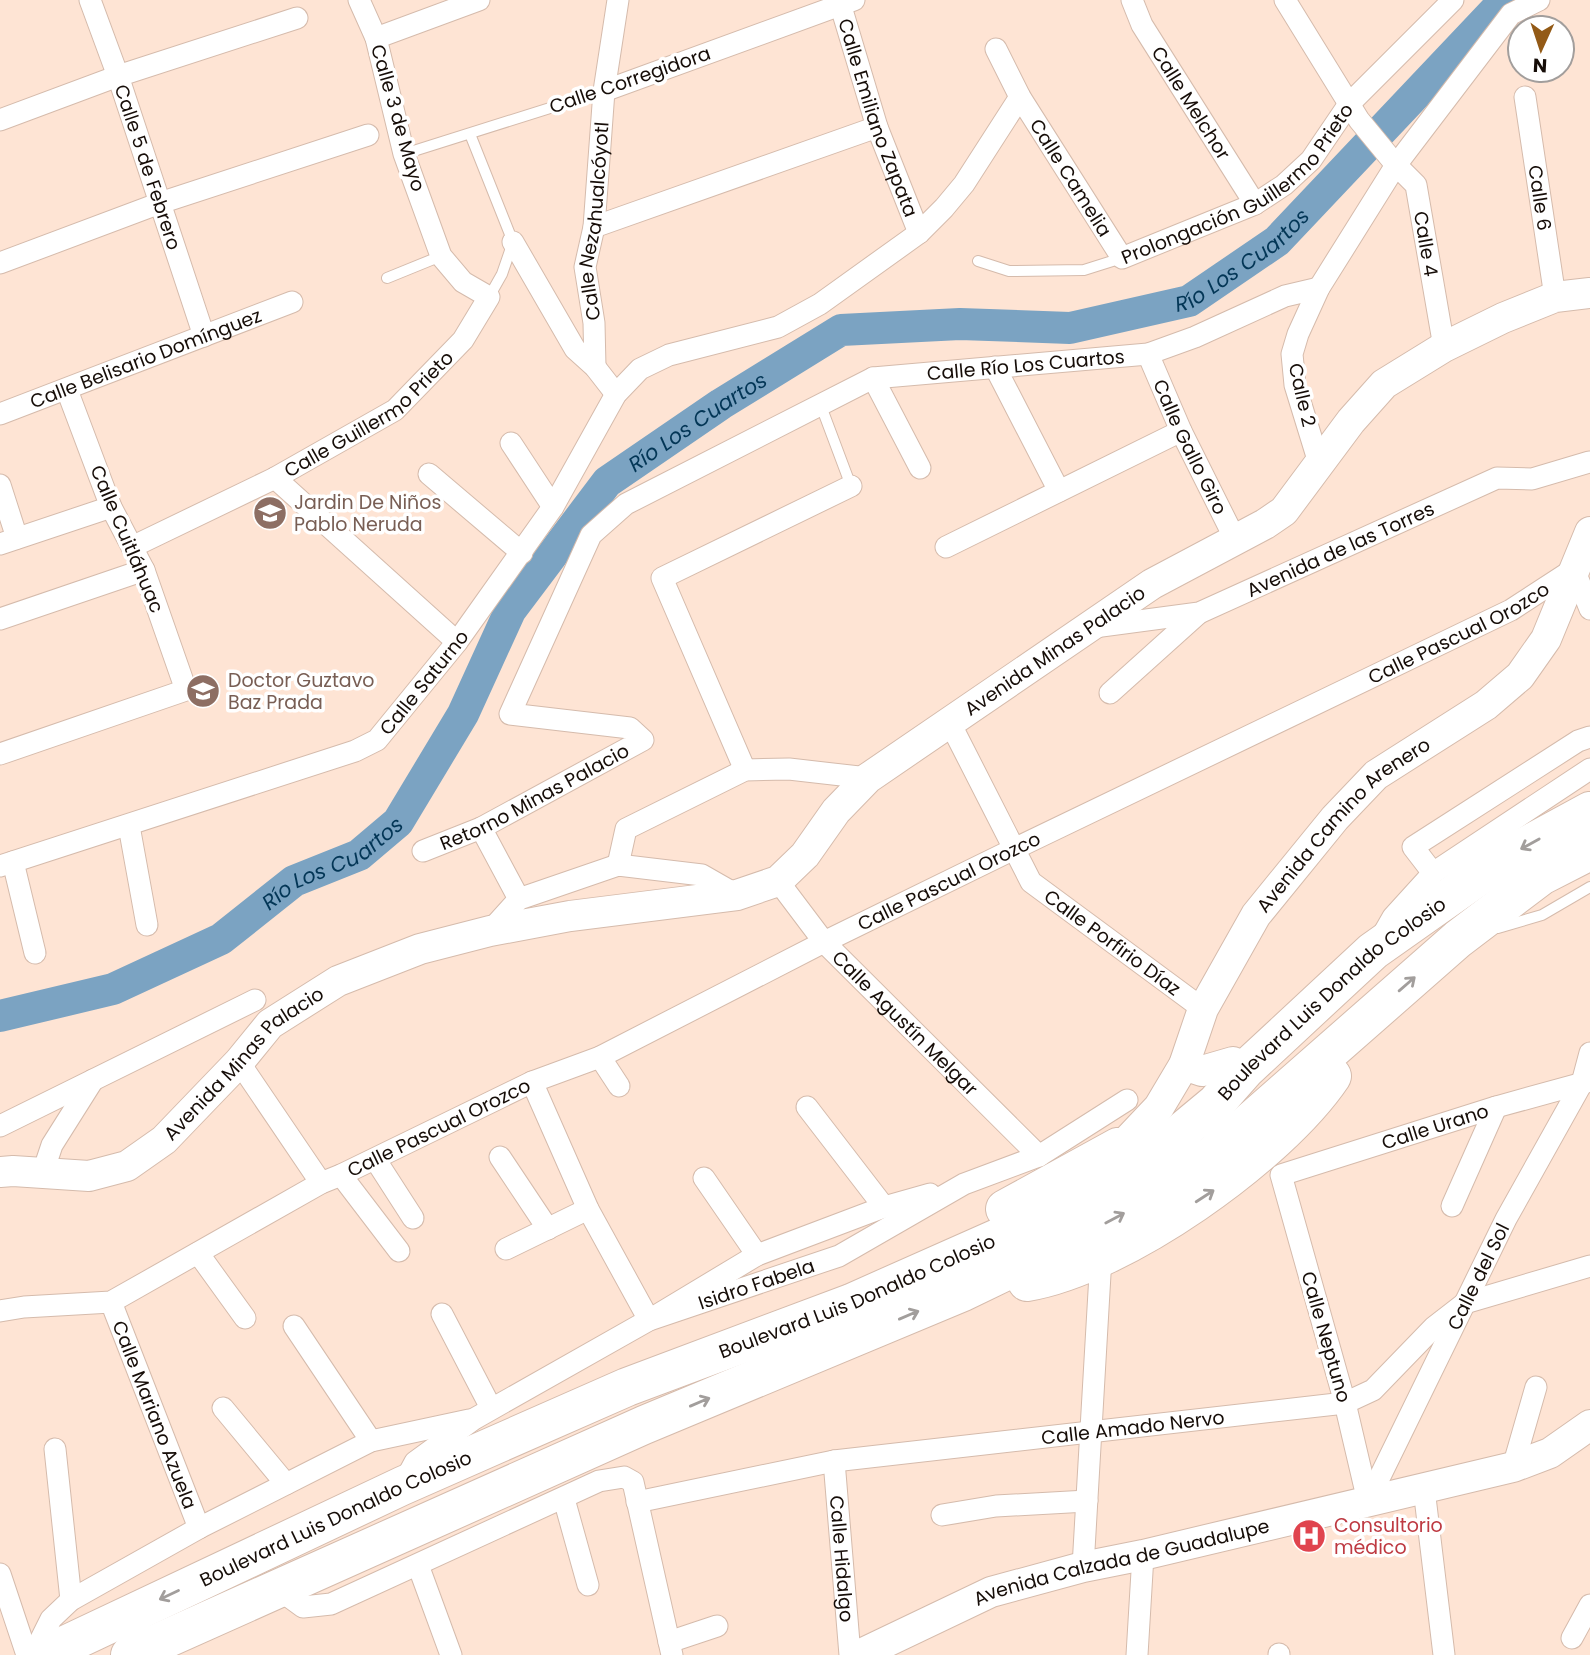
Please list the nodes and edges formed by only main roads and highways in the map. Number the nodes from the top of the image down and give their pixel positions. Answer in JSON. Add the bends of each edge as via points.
{"nodes":[{"id":1,"x":1590,"y":293,"type":"edge"},
{"id":2,"x":1590,"y":532,"type":"edge"},
{"id":3,"x":1590,"y":811,"type":"edge"},
{"id":4,"x":1590,"y":851,"type":"edge"},
{"id":5,"x":1361,"y":1025,"type":"junction"},
{"id":6,"x":1251,"y":1056,"type":"junction"},
{"id":7,"x":1184,"y":1065,"type":"junction"},
{"id":8,"x":1125,"y":1143,"type":"junction"},
{"id":9,"x":0,"y":1172,"type":"edge"},
{"id":10,"x":952,"y":1278,"type":"junction"},
{"id":11,"x":627,"y":1387,"type":"junction"},
{"id":12,"x":1586,"y":1424,"type":"edge"},
{"id":13,"x":644,"y":1425,"type":"junction"},
{"id":14,"x":328,"y":1521,"type":"junction"},
{"id":15,"x":346,"y":1560,"type":"junction"},
{"id":16,"x":186,"y":1643,"type":"edge"},
{"id":17,"x":44,"y":1655,"type":"edge"},
{"id":18,"x":130,"y":1655,"type":"edge"},
{"id":19,"x":859,"y":1655,"type":"edge"}],
"edges":[{"from":1,"to":9,"type":"main road","name":"Avenida Minas Palacio","via":[[1556,297],[1503,318],[1384,384],[1284,511],[1152,584],[867,778],[778,881],[737,895],[570,916],[420,949],[338,982],[270,1024],[164,1139],[127,1166],[89,1176]]},
{"from":2,"to":7,"type":"main road","name":"Avenida Camino Arenero","via":[[1546,639],[1520,676],[1486,705],[1376,775],[1256,915],[1203,1009]]},
{"from":3,"to":6,"type":"highway","name":"Boulevard Luis Donaldo Colosio","one_way":true,"via":[[1509,855],[1373,951]]},
{"from":5,"to":4,"type":"highway","name":"Boulevard Luis Donaldo Colosio","one_way":true,"via":[[1458,939],[1541,877]]},
{"from":10,"to":5,"type":"highway","name":"Boulevard Luis Donaldo Colosio","one_way":true,"via":[[1122,1215],[1212,1155]]},
{"from":10,"to":5,"type":"highway","one_way":true,"via":[[1040,1280],[1101,1257],[1162,1225],[1217,1189],[1286,1129],[1324,1088]]},
{"from":6,"to":7,"type":"main road","via":[[1202,1071]]},
{"from":6,"to":8,"type":"highway"},
{"from":6,"to":10,"type":"highway","name":"Boulevard Luis Donaldo Colosio","via":[[1246,1069],[1216,1103],[1151,1157]]},
{"from":7,"to":8,"type":"main road","name":"Avenida Camino Arenero","via":[[1158,1107]]},
{"from":8,"to":10,"type":"highway","via":[[965,1230],[949,1245]]},
{"from":10,"to":11,"type":"highway","name":"Boulevard Luis Donaldo Colosio","via":[[851,1303]]},
{"from":13,"to":10,"type":"highway","name":"Boulevard Luis Donaldo Colosio","one_way":true},
{"from":11,"to":13,"type":"highway","via":[[621,1396],[530,1438],[526,1446],[534,1461],[544,1462],[628,1425]]},
{"from":11,"to":14,"type":"highway","name":"Boulevard Luis Donaldo Colosio"},
{"from":12,"to":19,"type":"main road","name":"Avenida Calzada de Guadalupe","via":[[1550,1453],[1513,1467],[991,1592]]},
{"from":13,"to":15,"type":"highway","name":"Boulevard Luis Donaldo Colosio"},
{"from":14,"to":15,"type":"highway","via":[[345,1522],[460,1475],[470,1475],[473,1494],[355,1546]]},
{"from":14,"to":17,"type":"highway","name":"Boulevard Luis Donaldo Colosio","one_way":true},
{"from":15,"to":16,"type":"highway","name":"Boulevard Luis Donaldo Colosio","via":[[276,1588]]},
{"from":16,"to":18,"type":"highway","name":"Boulevard Luis Donaldo Colosio"}]}
